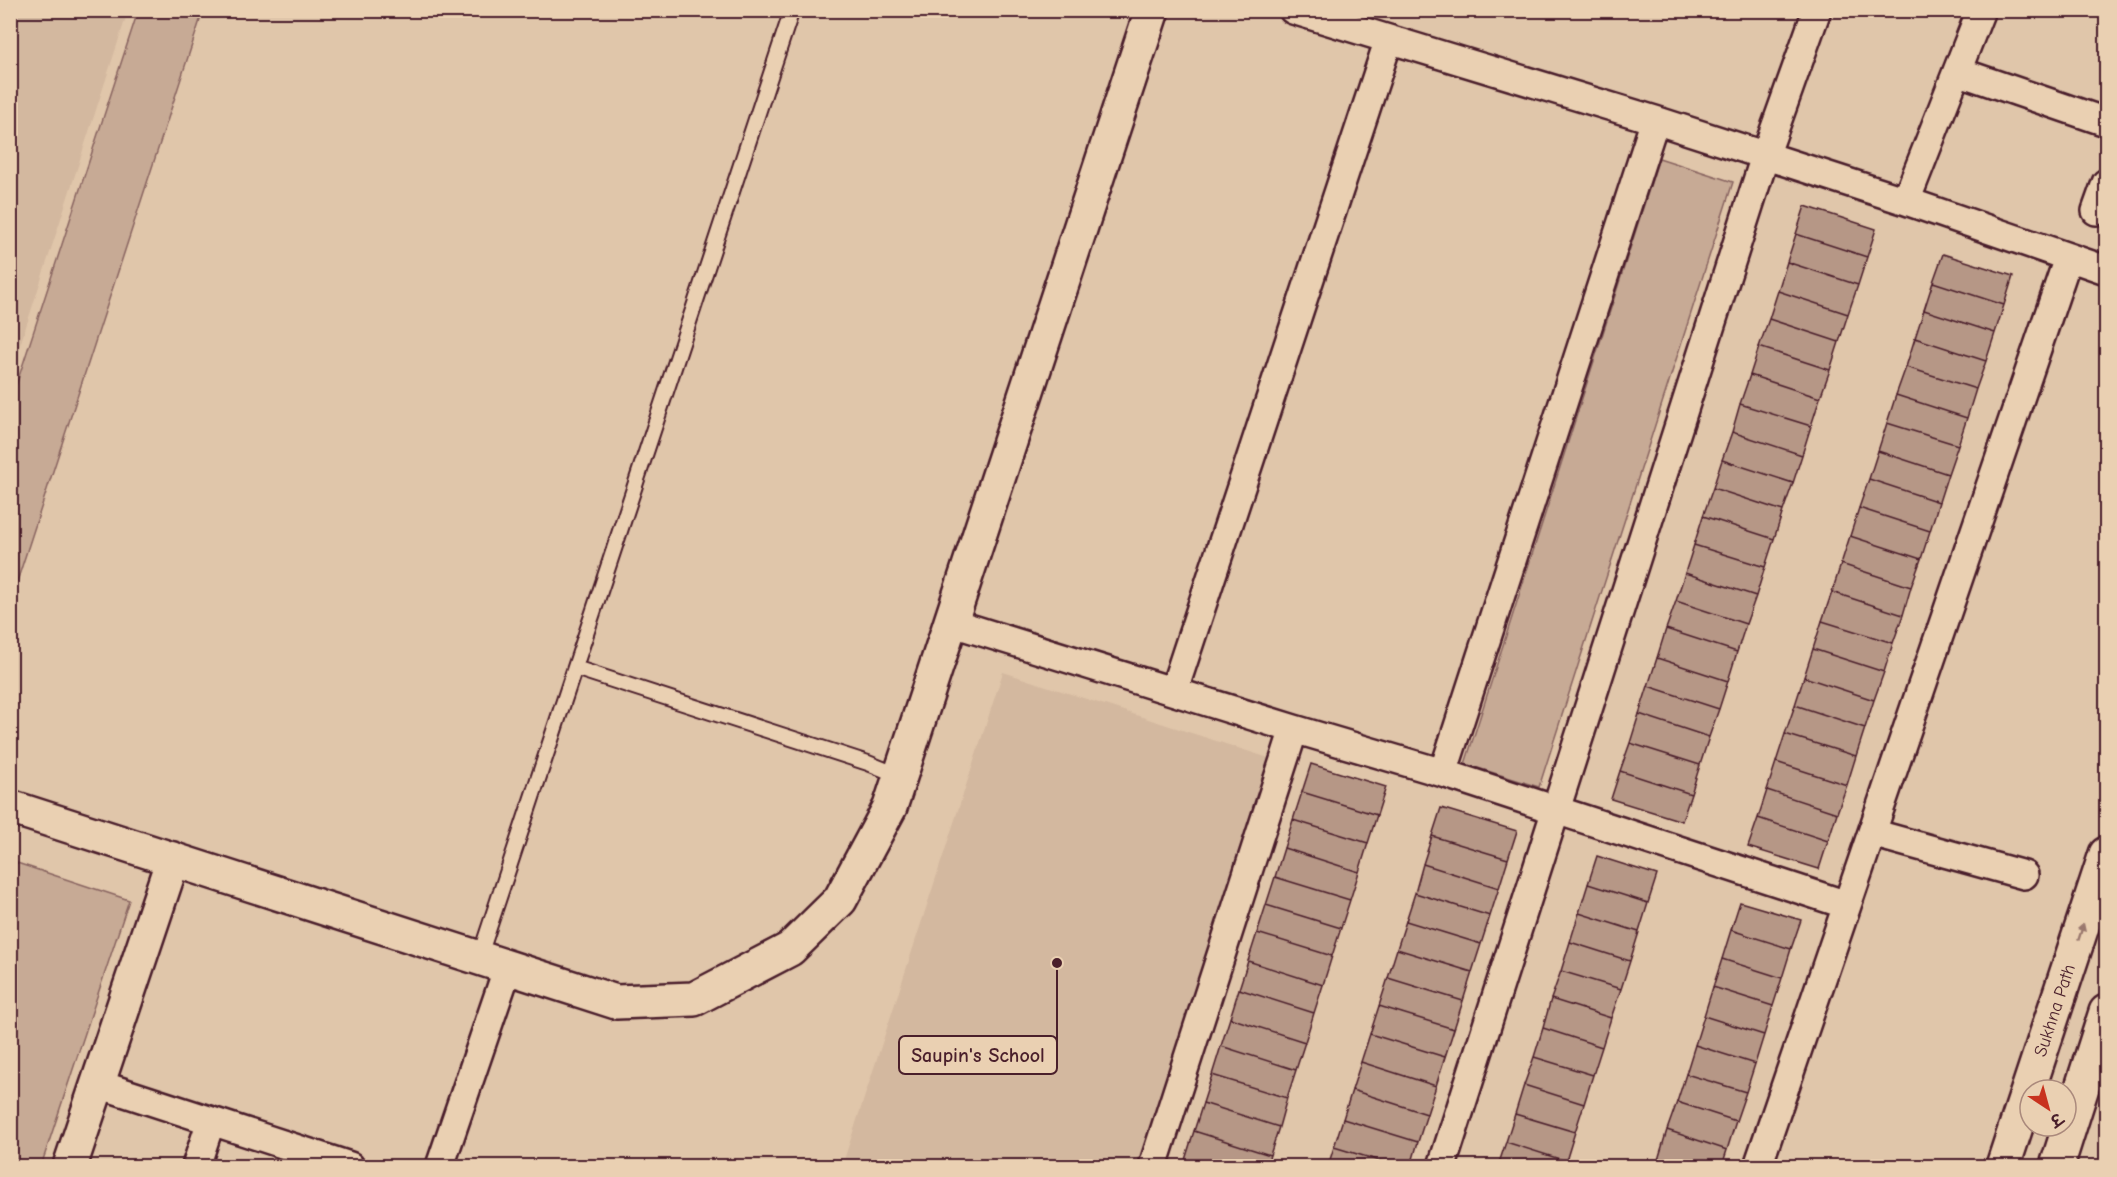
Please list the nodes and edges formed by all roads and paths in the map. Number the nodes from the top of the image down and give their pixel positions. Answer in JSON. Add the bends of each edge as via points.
{"nodes":[{"id":1,"x":792,"y":10,"type":"edge"},
{"id":2,"x":1152,"y":10,"type":"edge"},
{"id":3,"x":1293,"y":10,"type":"edge"},
{"id":4,"x":1817,"y":10,"type":"edge"},
{"id":5,"x":1981,"y":10,"type":"edge"},
{"id":6,"x":1389,"y":39,"type":"junction"},
{"id":7,"x":1957,"y":71,"type":"junction"},
{"id":8,"x":1655,"y":120,"type":"junction"},
{"id":9,"x":2106,"y":122,"type":"edge"},
{"id":10,"x":1765,"y":156,"type":"junction"},
{"id":11,"x":2106,"y":183,"type":"edge"},
{"id":12,"x":1906,"y":201,"type":"junction"},
{"id":13,"x":2096,"y":211,"type":"dead end"},
{"id":14,"x":2068,"y":258,"type":"junction"},
{"id":15,"x":2106,"y":270,"type":"edge"},
{"id":16,"x":950,"y":622,"type":"junction"},
{"id":17,"x":575,"y":668,"type":"junction"},
{"id":18,"x":1174,"y":690,"type":"junction"},
{"id":19,"x":1294,"y":729,"type":"junction"},
{"id":20,"x":1443,"y":773,"type":"junction"},
{"id":21,"x":900,"y":776,"type":"junction"},
{"id":22,"x":10,"y":807,"type":"edge"},
{"id":23,"x":1556,"y":810,"type":"junction"},
{"id":24,"x":1872,"y":833,"type":"junction"},
{"id":25,"x":2106,"y":854,"type":"edge"},
{"id":26,"x":173,"y":859,"type":"junction"},
{"id":27,"x":2024,"y":875,"type":"dead end"},
{"id":28,"x":1847,"y":905,"type":"junction"},
{"id":29,"x":494,"y":962,"type":"junction"},
{"id":30,"x":2106,"y":1012,"type":"edge"},
{"id":31,"x":99,"y":1084,"type":"junction"},
{"id":32,"x":211,"y":1121,"type":"junction"},
{"id":33,"x":70,"y":1167,"type":"edge"},
{"id":34,"x":196,"y":1167,"type":"edge"},
{"id":35,"x":350,"y":1167,"type":"edge"},
{"id":36,"x":440,"y":1167,"type":"edge"},
{"id":37,"x":1153,"y":1167,"type":"edge"},
{"id":38,"x":1442,"y":1167,"type":"edge"},
{"id":39,"x":1758,"y":1167,"type":"edge"},
{"id":40,"x":2003,"y":1167,"type":"edge"},
{"id":41,"x":2056,"y":1167,"type":"edge"}],
"edges":[{"from":1,"to":17,"type":"lane"},
{"from":2,"to":16,"type":"street"},
{"from":3,"to":6,"type":"street"},
{"from":4,"to":10,"type":"street"},
{"from":5,"to":7,"type":"street"},
{"from":6,"to":8,"type":"street"},
{"from":6,"to":18,"type":"street"},
{"from":7,"to":9,"type":"street"},
{"from":7,"to":12,"type":"street"},
{"from":8,"to":10,"type":"street"},
{"from":8,"to":20,"type":"street"},
{"from":10,"to":12,"type":"street"},
{"from":10,"to":23,"type":"street"},
{"from":11,"to":13,"type":"street"},
{"from":12,"to":14,"type":"street"},
{"from":14,"to":15,"type":"street"},
{"from":14,"to":24,"type":"street"},
{"from":16,"to":18,"type":"street"},
{"from":16,"to":21,"type":"street"},
{"from":17,"to":21,"type":"lane"},
{"from":17,"to":29,"type":"lane"},
{"from":18,"to":19,"type":"street"},
{"from":19,"to":20,"type":"street"},
{"from":19,"to":37,"type":"street"},
{"from":20,"to":23,"type":"street"},
{"from":21,"to":29,"type":"street","via":[[890,807],[840,900],[790,949],[694,999],[616,1002]]},
{"from":22,"to":26,"type":"street"},
{"from":23,"to":28,"type":"street"},
{"from":23,"to":38,"type":"street"},
{"from":24,"to":27,"type":"street"},
{"from":24,"to":28,"type":"street"},
{"from":40,"to":25,"type":"street","name":"Sukhna Path","one_way":true},
{"from":26,"to":29,"type":"street"},
{"from":26,"to":31,"type":"street"},
{"from":28,"to":39,"type":"street"},
{"from":29,"to":36,"type":"street"},
{"from":30,"to":41,"type":"street"},
{"from":31,"to":32,"type":"street"},
{"from":31,"to":33,"type":"street"},
{"from":32,"to":34,"type":"street"},
{"from":32,"to":35,"type":"street"}]}
